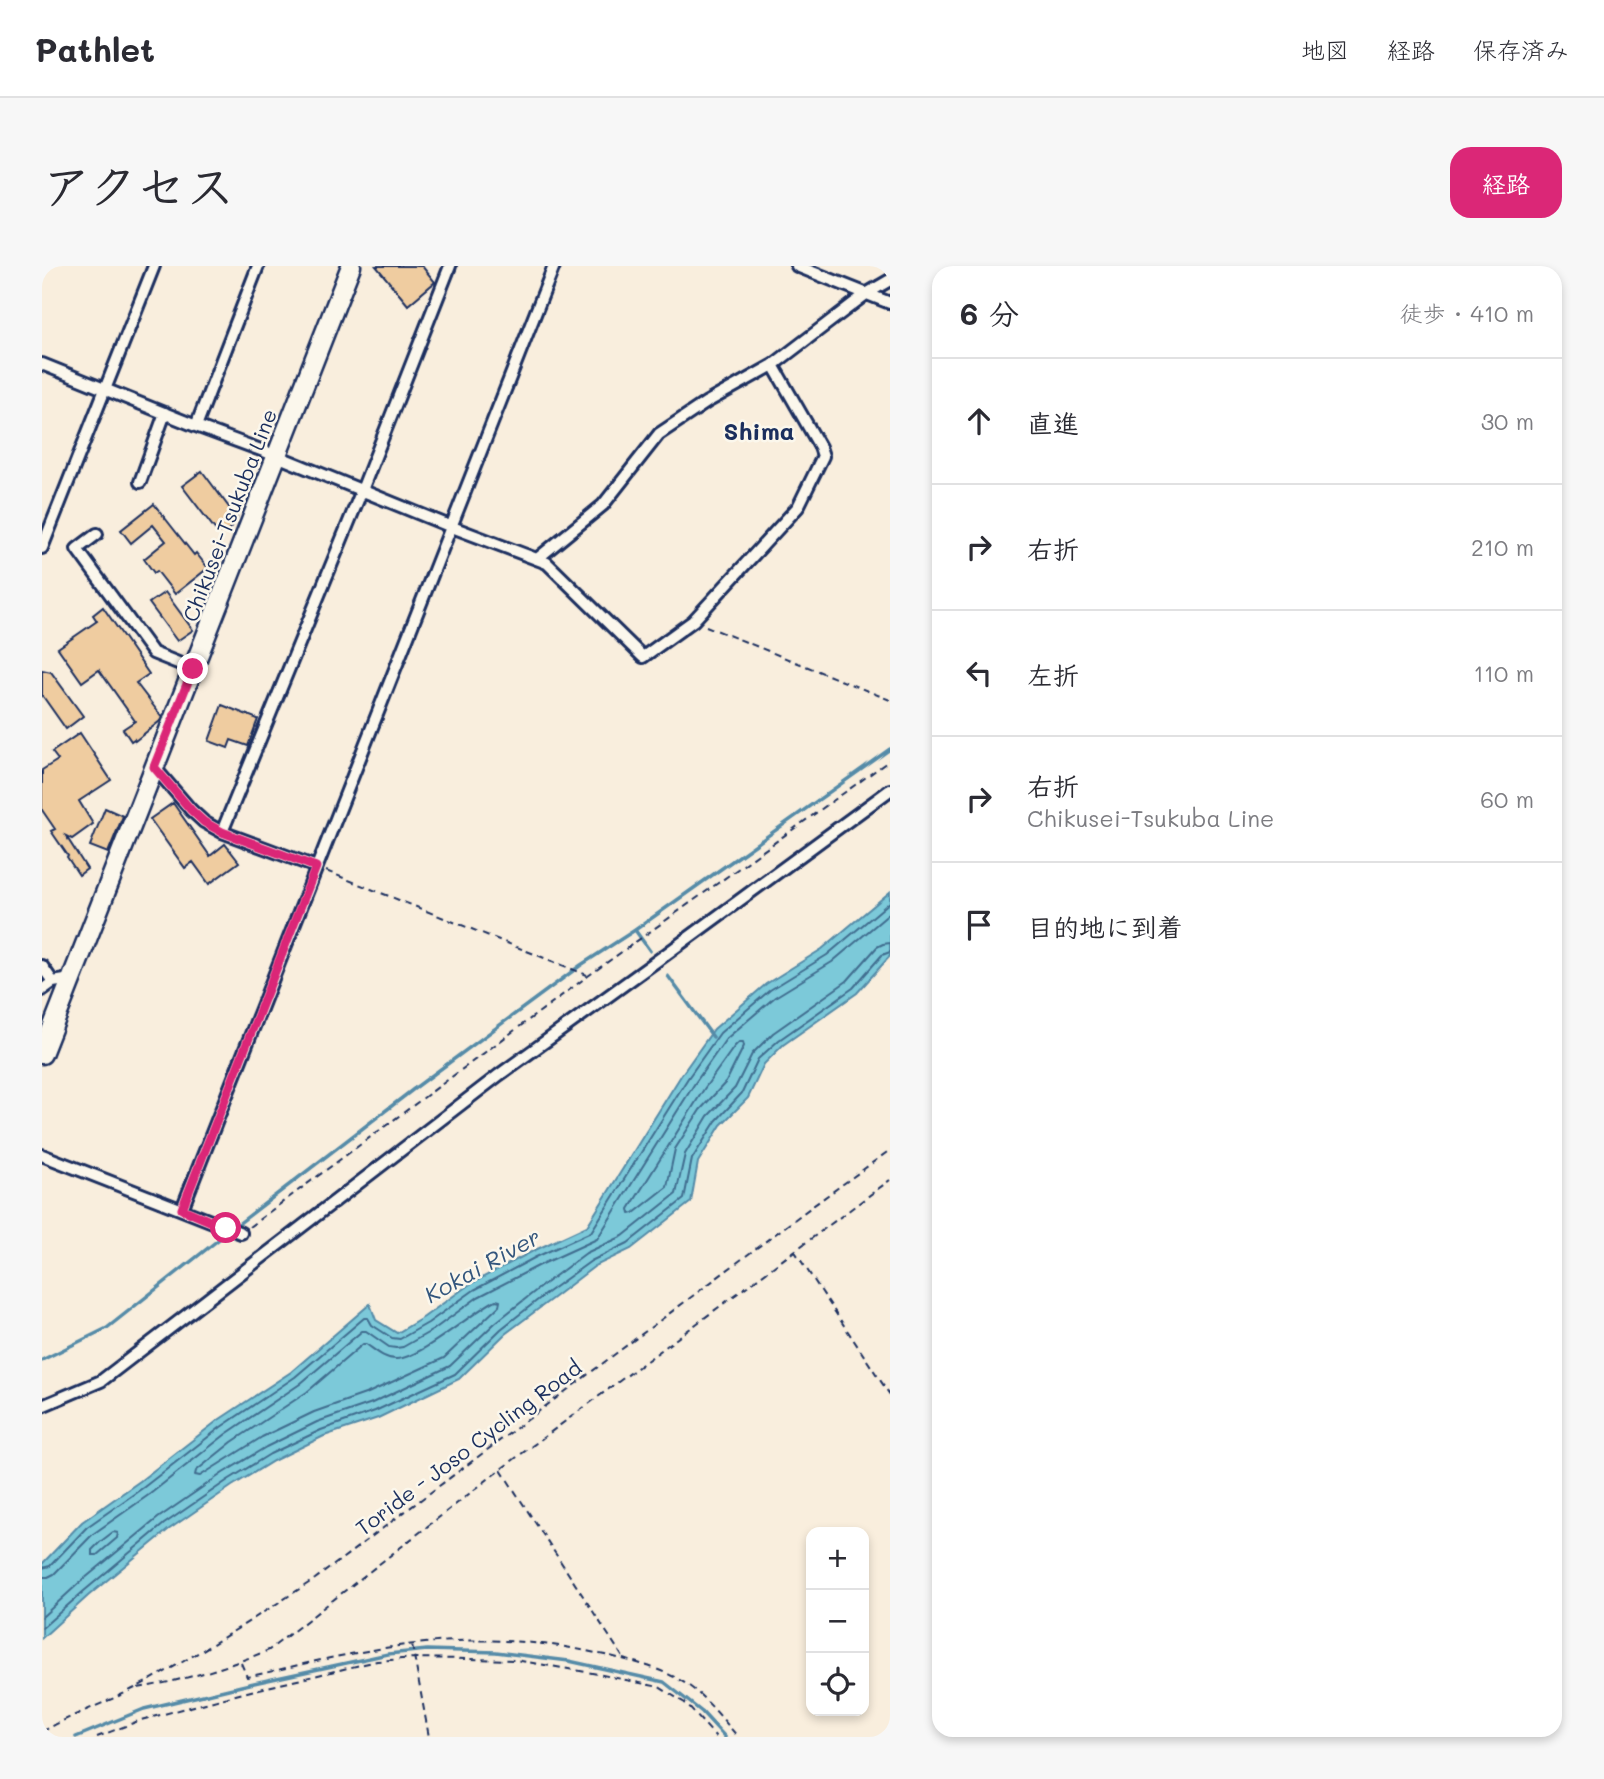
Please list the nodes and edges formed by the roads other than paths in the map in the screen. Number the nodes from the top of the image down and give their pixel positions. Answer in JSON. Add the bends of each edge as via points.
{"nodes":[{"id":1,"x":154,"y":266,"type":"edge"},
{"id":2,"x":258,"y":266,"type":"edge"},
{"id":3,"x":351,"y":266,"type":"edge"},
{"id":4,"x":450,"y":266,"type":"edge"},
{"id":5,"x":554,"y":266,"type":"edge"},
{"id":6,"x":797,"y":266,"type":"edge"},
{"id":7,"x":890,"y":280,"type":"edge"},
{"id":8,"x":866,"y":294,"type":"junction"},
{"id":9,"x":890,"y":303,"type":"edge"},
{"id":10,"x":42,"y":364,"type":"edge"},
{"id":11,"x":773,"y":365,"type":"junction"},
{"id":12,"x":105,"y":389,"type":"junction"},
{"id":13,"x":165,"y":414,"type":"junction"},
{"id":14,"x":196,"y":426,"type":"junction"},
{"id":15,"x":277,"y":456,"type":"junction"},
{"id":16,"x":140,"y":482,"type":"dead end"},
{"id":17,"x":362,"y":490,"type":"junction"},
{"id":18,"x":452,"y":527,"type":"junction"},
{"id":19,"x":97,"y":534,"type":"dead end"},
{"id":20,"x":42,"y":548,"type":"edge"},
{"id":21,"x":537,"y":559,"type":"junction"},
{"id":22,"x":193,"y":669,"type":"junction"},
{"id":23,"x":154,"y":767,"type":"junction"},
{"id":24,"x":890,"y":790,"type":"edge"},
{"id":25,"x":222,"y":832,"type":"junction"},
{"id":26,"x":316,"y":867,"type":"junction"},
{"id":27,"x":42,"y":966,"type":"edge"},
{"id":28,"x":62,"y":981,"type":"junction"},
{"id":29,"x":42,"y":990,"type":"edge"},
{"id":30,"x":42,"y":1054,"type":"edge"},
{"id":31,"x":42,"y":1154,"type":"edge"},
{"id":32,"x":182,"y":1209,"type":"junction"},
{"id":33,"x":234,"y":1231,"type":"road end"},
{"id":34,"x":42,"y":1406,"type":"edge"}],
"edges":[{"from":1,"to":12,"type":"street"},
{"from":2,"to":14,"type":"street"},
{"from":3,"to":15,"type":"main road","name":"Chikusei-Tsukuba Line"},
{"from":4,"to":17,"type":"street"},
{"from":5,"to":18,"type":"street"},
{"from":6,"to":8,"type":"street"},
{"from":7,"to":8,"type":"street"},
{"from":8,"to":9,"type":"street"},
{"from":8,"to":11,"type":"street"},
{"from":10,"to":12,"type":"street"},
{"from":11,"to":21,"type":"street","via":[[659,434],[603,505]]},
{"from":11,"to":21,"type":"street","via":[[823,456],[798,507],[692,621],[643,657],[547,563]]},
{"from":12,"to":13,"type":"street"},
{"from":12,"to":20,"type":"street"},
{"from":13,"to":14,"type":"street"},
{"from":13,"to":16,"type":"street"},
{"from":14,"to":15,"type":"street"},
{"from":15,"to":17,"type":"street"},
{"from":15,"to":22,"type":"main road","name":"Chikusei-Tsukuba Line"},
{"from":17,"to":18,"type":"street"},
{"from":17,"to":25,"type":"street"},
{"from":18,"to":21,"type":"street"},
{"from":18,"to":26,"type":"street"},
{"from":19,"to":22,"type":"street","via":[[77,549],[153,653]]},
{"from":22,"to":23,"type":"main road","name":"Chikusei-Tsukuba Line"},
{"from":23,"to":25,"type":"street","via":[[191,810]]},
{"from":23,"to":28,"type":"main road","name":"Chikusei-Tsukuba Line"},
{"from":24,"to":34,"type":"street","via":[[499,1074],[101,1381]]},
{"from":25,"to":26,"type":"street"},
{"from":26,"to":32,"type":"street"},
{"from":27,"to":28,"type":"street"},
{"from":28,"to":29,"type":"street"},
{"from":28,"to":30,"type":"main road","name":"Chikusei-Tsukuba Line"},
{"from":31,"to":32,"type":"street"},
{"from":32,"to":33,"type":"street"}]}
